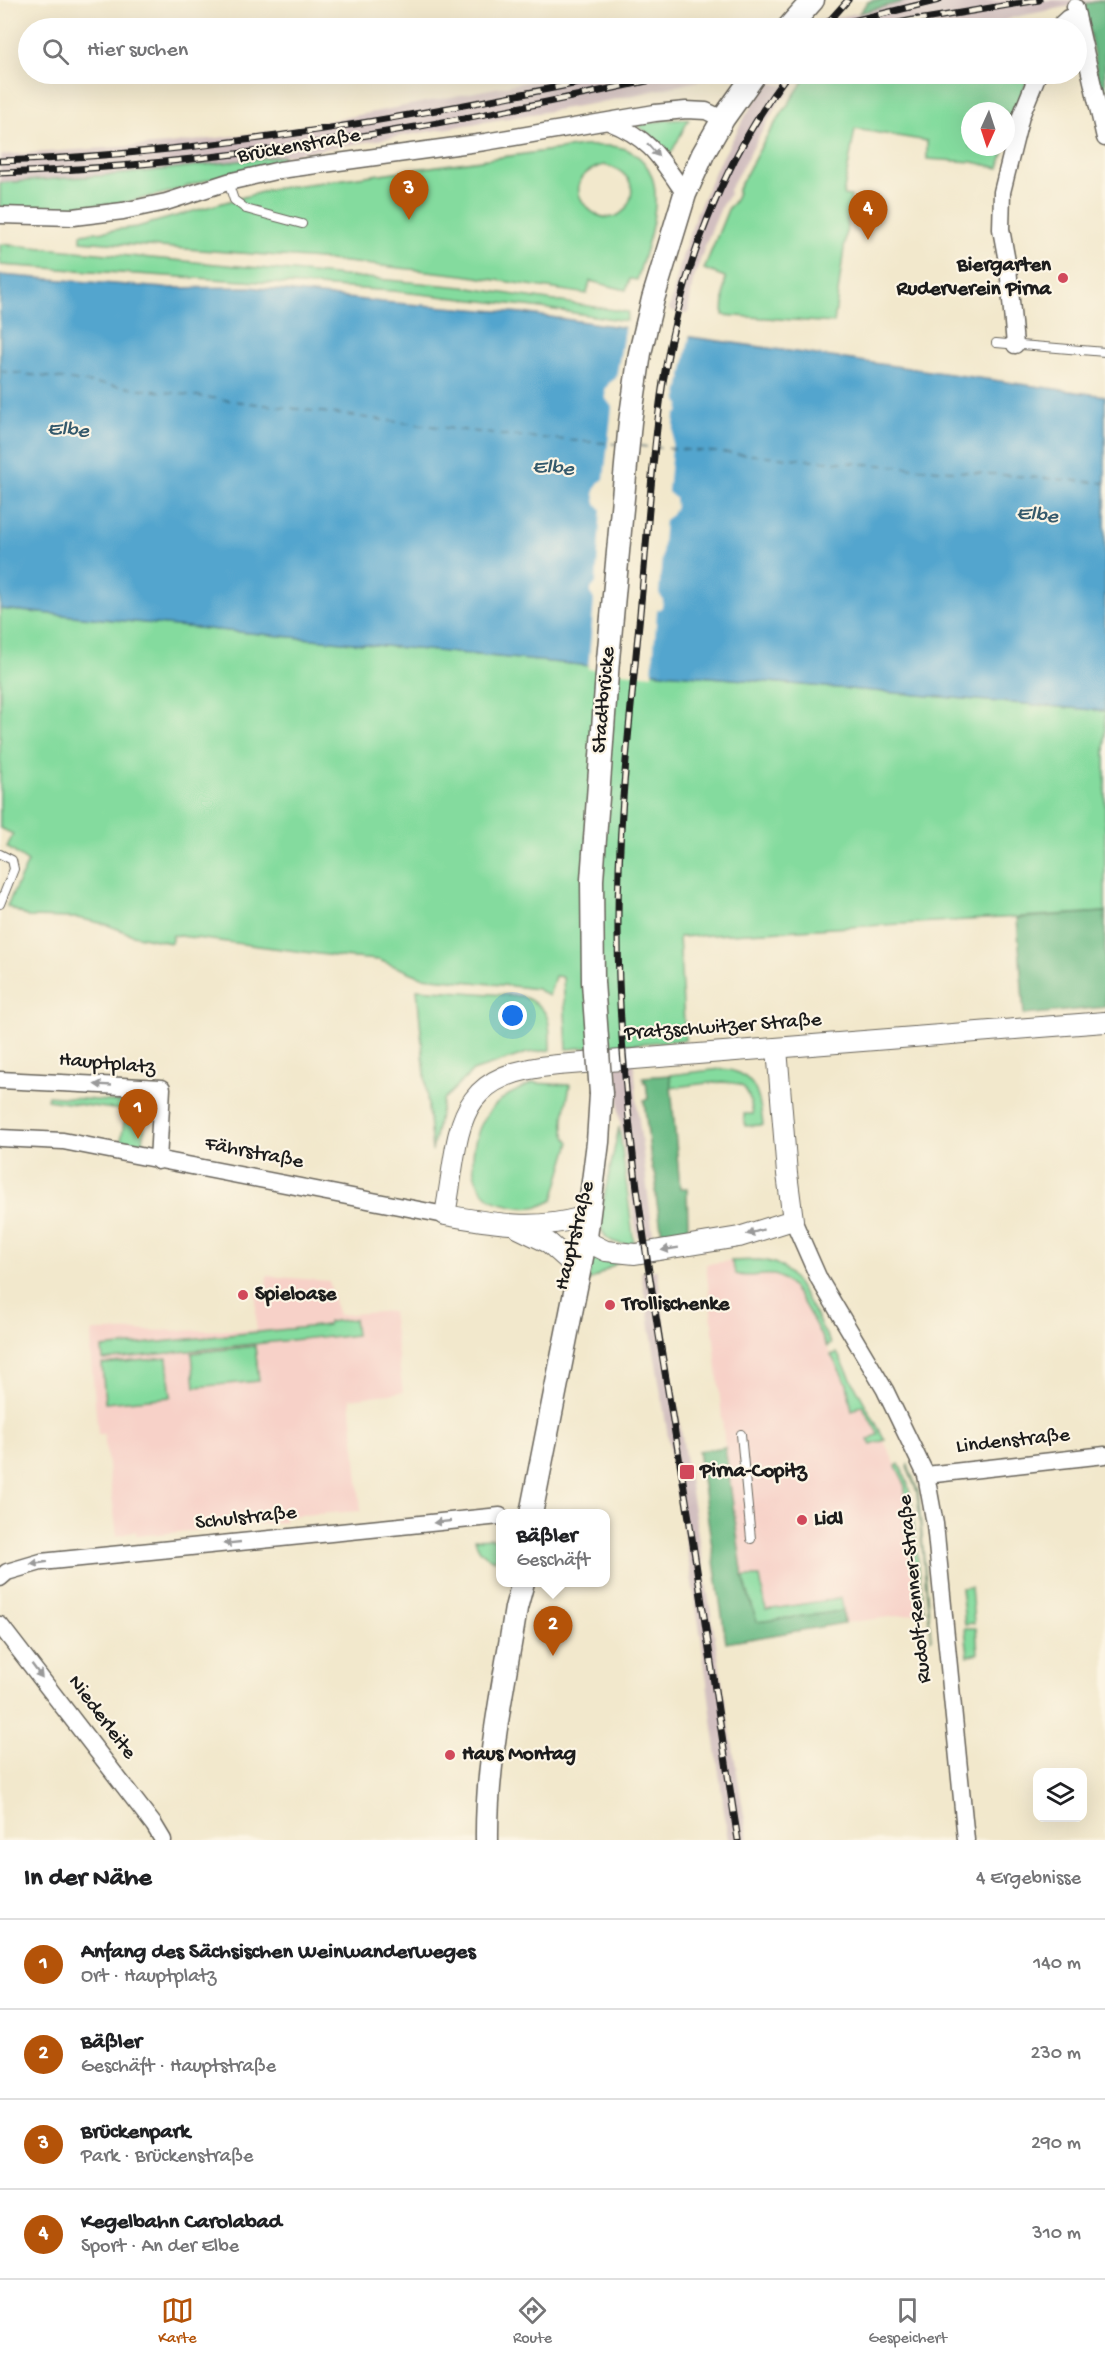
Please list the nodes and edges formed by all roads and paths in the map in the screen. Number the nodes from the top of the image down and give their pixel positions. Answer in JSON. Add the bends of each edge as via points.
{"nodes":[{"id":1,"x":813,"y":0,"type":"edge"},
{"id":2,"x":797,"y":18,"type":"edge"},
{"id":3,"x":1068,"y":18,"type":"edge"},
{"id":4,"x":1078,"y":18,"type":"edge"},
{"id":5,"x":1087,"y":53,"type":"edge"},
{"id":6,"x":747,"y":84,"type":"edge"},
{"id":7,"x":1034,"y":84,"type":"edge"},
{"id":8,"x":723,"y":119,"type":"junction"},
{"id":9,"x":608,"y":121,"type":"junction"},
{"id":10,"x":1105,"y":138,"type":"edge"},
{"id":11,"x":228,"y":182,"type":"junction"},
{"id":12,"x":685,"y":194,"type":"junction"},
{"id":13,"x":0,"y":215,"type":"edge"},
{"id":14,"x":302,"y":224,"type":"dead end"},
{"id":15,"x":996,"y":343,"type":"dead end"},
{"id":16,"x":1015,"y":345,"type":"junction"},
{"id":17,"x":1105,"y":352,"type":"edge"},
{"id":18,"x":0,"y":854,"type":"edge"},
{"id":19,"x":0,"y":904,"type":"edge"},
{"id":20,"x":1105,"y":1022,"type":"edge"},
{"id":21,"x":777,"y":1048,"type":"junction"},
{"id":22,"x":0,"y":1080,"type":"edge"},
{"id":23,"x":0,"y":1138,"type":"edge"},
{"id":24,"x":158,"y":1161,"type":"junction"},
{"id":25,"x":594,"y":1166,"type":"joint"},
{"id":26,"x":445,"y":1215,"type":"junction"},
{"id":27,"x":794,"y":1220,"type":"junction"},
{"id":28,"x":513,"y":1226,"type":"junction"},
{"id":29,"x":582,"y":1228,"type":"junction"},
{"id":30,"x":568,"y":1260,"type":"junction"},
{"id":31,"x":556,"y":1393,"type":"junction"},
{"id":32,"x":741,"y":1434,"type":"dead end"},
{"id":33,"x":1105,"y":1455,"type":"edge"},
{"id":34,"x":926,"y":1474,"type":"junction"},
{"id":35,"x":530,"y":1509,"type":"edge"},
{"id":36,"x":496,"y":1516,"type":"edge"},
{"id":37,"x":752,"y":1539,"type":"dead end"},
{"id":38,"x":0,"y":1578,"type":"edge"},
{"id":39,"x":522,"y":1587,"type":"edge"},
{"id":40,"x":0,"y":1625,"type":"edge"},
{"id":41,"x":163,"y":1840,"type":"edge"},
{"id":42,"x":487,"y":1840,"type":"edge"},
{"id":43,"x":966,"y":1840,"type":"edge"}],
"edges":[{"from":1,"to":2,"type":"main road"},
{"from":3,"to":4,"type":"street","via":[[1076,11]]},
{"from":5,"to":10,"type":"street"},
{"from":6,"to":8,"type":"main road","name":"Stadtbrücke"},
{"from":7,"to":16,"type":"street","via":[[1021,116],[1002,192],[1000,218]]},
{"from":8,"to":9,"type":"street","name":"Brückenstraße","via":[[706,111],[686,110]]},
{"from":8,"to":12,"type":"main road","name":"Stadtbrücke"},
{"from":9,"to":11,"type":"street","name":"Brückenstraße","via":[[280,170]]},
{"from":9,"to":12,"type":"street","one_way":true,"via":[[650,145]]},
{"from":11,"to":13,"type":"street","name":"Brückenstraße","via":[[123,211],[73,217]]},
{"from":11,"to":14,"type":"lane","via":[[234,200],[246,209]]},
{"from":12,"to":25,"type":"main road","name":"Stadtbrücke","bridge":true,"via":[[640,353],[627,453],[596,815],[592,927],[601,1094]]},
{"from":15,"to":16,"type":"lane"},
{"from":16,"to":17,"type":"lane"},
{"from":18,"to":19,"type":"lane","via":[[12,860],[14,870]]},
{"from":20,"to":21,"type":"street","name":"Pratzschwitzer Straße"},
{"from":21,"to":26,"type":"street","name":"Pratzschwitzer Straße","via":[[543,1066],[500,1077],[473,1100],[462,1119]]},
{"from":21,"to":27,"type":"street","name":"Rudolf-Renner-Straße"},
{"from":24,"to":22,"type":"street","name":"Hauptplatz","one_way":true,"via":[[162,1088]]},
{"from":23,"to":24,"type":"street","via":[[63,1141]]},
{"from":24,"to":26,"type":"street","name":"Fährstraße"},
{"from":25,"to":29,"type":"main road","name":"Hauptstraße"},
{"from":26,"to":28,"type":"street"},
{"from":27,"to":29,"type":"street","one_way":true,"via":[[739,1237],[635,1254],[606,1251],[592,1244]]},
{"from":27,"to":34,"type":"street","name":"Rudolf-Renner-Straße","via":[[819,1279],[885,1390]]},
{"from":28,"to":29,"type":"street","via":[[556,1224]]},
{"from":28,"to":30,"type":"street","via":[[549,1243]]},
{"from":29,"to":30,"type":"main road","name":"Hauptstraße"},
{"from":29,"to":31,"type":"main road","name":"Hauptstraße"},
{"from":30,"to":31,"type":"main road","name":"Hauptstraße","via":[[560,1296]]},
{"from":31,"to":35,"type":"main road","name":"Hauptstraße"},
{"from":32,"to":37,"type":"lane"},
{"from":33,"to":34,"type":"street","name":"Lindenstraße"},
{"from":34,"to":43,"type":"street","name":"Rudolf-Renner-Straße","via":[[932,1499]]},
{"from":36,"to":38,"type":"street","name":"Schulstraße","one_way":true,"via":[[41,1562],[7,1572]]},
{"from":39,"to":42,"type":"main road","via":[[490,1775]]},
{"from":40,"to":41,"type":"street","name":"Niederleite","one_way":true}]}
